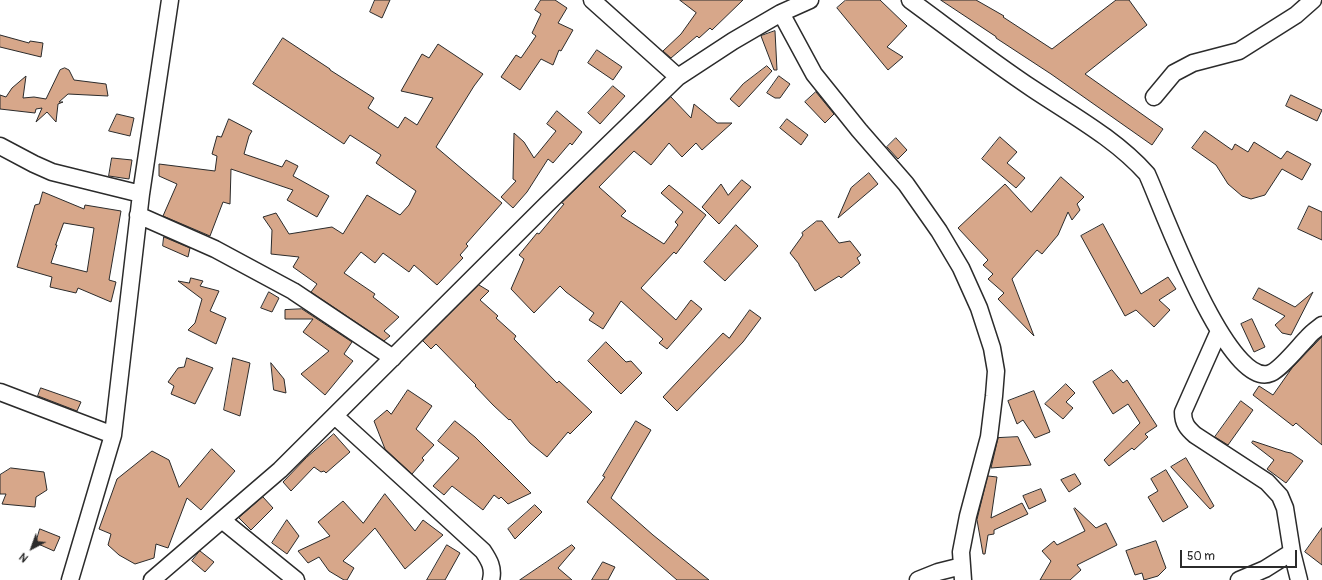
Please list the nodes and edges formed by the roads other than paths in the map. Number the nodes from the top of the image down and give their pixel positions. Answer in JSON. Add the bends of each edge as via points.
{"nodes":[{"id":1,"x":170,"y":0,"type":"edge"},
{"id":2,"x":592,"y":0,"type":"edge"},
{"id":3,"x":810,"y":0,"type":"edge"},
{"id":4,"x":910,"y":0,"type":"edge"},
{"id":5,"x":1313,"y":0,"type":"edge"},
{"id":6,"x":781,"y":13,"type":"junction"},
{"id":7,"x":678,"y":77,"type":"junction"},
{"id":8,"x":1154,"y":96,"type":"dead end"},
{"id":9,"x":0,"y":146,"type":"edge"},
{"id":10,"x":141,"y":194,"type":"junction"},
{"id":11,"x":138,"y":215,"type":"junction"},
{"id":12,"x":1322,"y":325,"type":"edge"},
{"id":13,"x":1219,"y":331,"type":"junction"},
{"id":14,"x":393,"y":358,"type":"junction"},
{"id":15,"x":0,"y":392,"type":"edge"},
{"id":16,"x":335,"y":416,"type":"junction"},
{"id":17,"x":113,"y":435,"type":"junction"},
{"id":18,"x":222,"y":520,"type":"junction"},
{"id":19,"x":1292,"y":552,"type":"junction"},
{"id":20,"x":963,"y":573,"type":"edge"},
{"id":21,"x":70,"y":580,"type":"edge"},
{"id":22,"x":152,"y":580,"type":"edge"},
{"id":23,"x":296,"y":580,"type":"edge"},
{"id":24,"x":491,"y":580,"type":"edge"},
{"id":25,"x":918,"y":580,"type":"edge"},
{"id":26,"x":1239,"y":580,"type":"edge"},
{"id":27,"x":1299,"y":580,"type":"edge"}],
"edges":[{"from":1,"to":10,"type":"street"},
{"from":2,"to":7,"type":"street"},
{"from":3,"to":6,"type":"street"},
{"from":4,"to":13,"type":"street","via":[[1138,163],[1147,174],[1200,298]]},
{"from":5,"to":8,"type":"street","via":[[1296,15],[1239,51],[1194,63],[1174,74]]},
{"from":6,"to":7,"type":"street","via":[[733,40]]},
{"from":6,"to":20,"type":"street","via":[[814,74],[906,184],[939,231],[961,268],[979,308],[992,348],[996,371],[989,437],[961,552]]},
{"from":7,"to":14,"type":"street"},
{"from":9,"to":10,"type":"street","via":[[52,172]]},
{"from":10,"to":11,"type":"street"},
{"from":11,"to":14,"type":"street","via":[[215,249],[293,292]]},
{"from":11,"to":17,"type":"street"},
{"from":12,"to":13,"type":"street","via":[[1271,373],[1262,374],[1248,368],[1227,345]]},
{"from":13,"to":19,"type":"street","via":[[1183,412],[1183,421],[1195,435],[1267,482],[1280,496],[1285,508]]},
{"from":14,"to":16,"type":"street"},
{"from":15,"to":17,"type":"street"},
{"from":16,"to":18,"type":"street","via":[[280,470]]},
{"from":16,"to":24,"type":"street","via":[[483,551],[491,564]]},
{"from":17,"to":21,"type":"street"},
{"from":18,"to":22,"type":"street"},
{"from":18,"to":23,"type":"street"},
{"from":19,"to":26,"type":"street","via":[[1265,569]]},
{"from":19,"to":27,"type":"street"},
{"from":20,"to":25,"type":"street","via":[[938,572]]}]}
